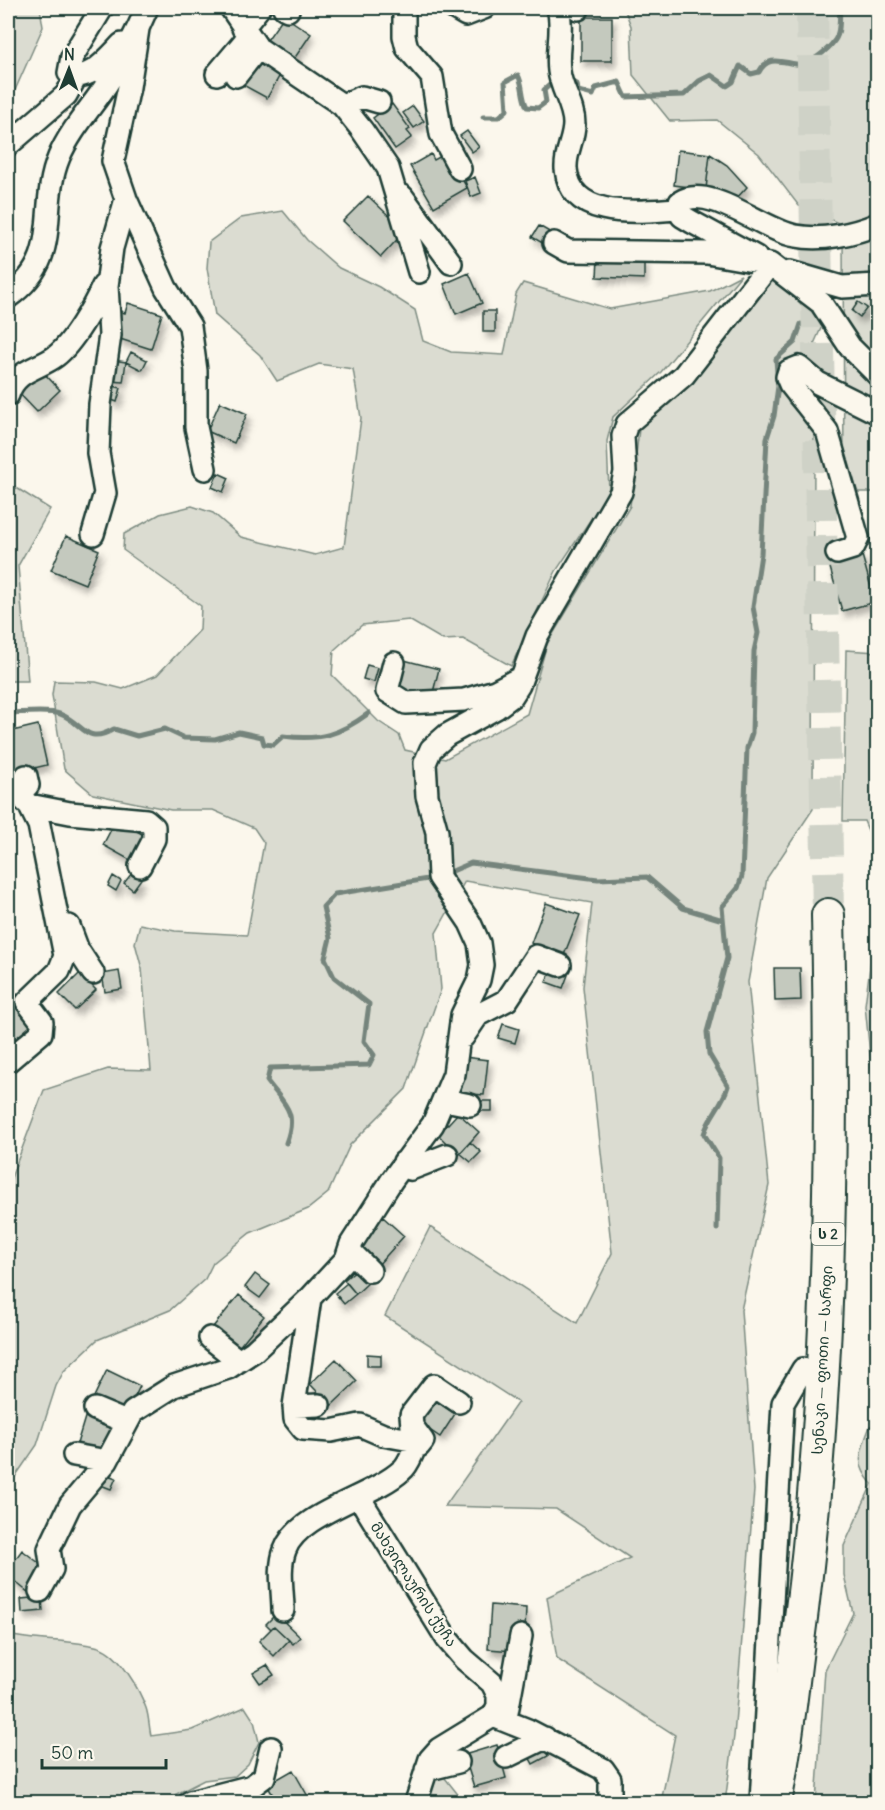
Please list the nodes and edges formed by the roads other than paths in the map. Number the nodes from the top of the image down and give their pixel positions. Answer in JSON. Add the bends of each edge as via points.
{"nodes":[{"id":1,"x":102,"y":8,"type":"edge"},
{"id":2,"x":147,"y":8,"type":"edge"},
{"id":3,"x":231,"y":8,"type":"edge"},
{"id":4,"x":259,"y":8,"type":"edge"},
{"id":5,"x":404,"y":8,"type":"edge"},
{"id":6,"x":454,"y":8,"type":"edge"},
{"id":7,"x":484,"y":8,"type":"edge"},
{"id":8,"x":571,"y":8,"type":"edge"},
{"id":9,"x":138,"y":29,"type":"junction"},
{"id":10,"x":250,"y":37,"type":"junction"},
{"id":11,"x":226,"y":75,"type":"dead end"},
{"id":12,"x":76,"y":77,"type":"junction"},
{"id":13,"x":379,"y":102,"type":"dead end"},
{"id":14,"x":342,"y":105,"type":"junction"},
{"id":15,"x":8,"y":145,"type":"edge"},
{"id":16,"x":460,"y":169,"type":"dead end"},
{"id":17,"x":396,"y":188,"type":"junction"},
{"id":18,"x":126,"y":199,"type":"junction"},
{"id":19,"x":743,"y":200,"type":"dead end"},
{"id":20,"x":678,"y":208,"type":"junction"},
{"id":21,"x":761,"y":223,"type":"junction"},
{"id":22,"x":878,"y":224,"type":"edge"},
{"id":23,"x":554,"y":243,"type":"dead end"},
{"id":24,"x":452,"y":263,"type":"dead end"},
{"id":25,"x":770,"y":264,"type":"junction"},
{"id":26,"x":419,"y":272,"type":"dead end"},
{"id":27,"x":878,"y":285,"type":"edge"},
{"id":28,"x":107,"y":286,"type":"junction"},
{"id":29,"x":8,"y":297,"type":"edge"},
{"id":30,"x":878,"y":375,"type":"edge"},
{"id":31,"x":8,"y":395,"type":"edge"},
{"id":32,"x":878,"y":413,"type":"edge"},
{"id":33,"x":206,"y":469,"type":"dead end"},
{"id":34,"x":93,"y":534,"type":"dead end"},
{"id":35,"x":837,"y":553,"type":"dead end"},
{"id":36,"x":394,"y":663,"type":"dead end"},
{"id":37,"x":522,"y":677,"type":"junction"},
{"id":38,"x":20,"y":790,"type":"edge"},
{"id":39,"x":140,"y":866,"type":"dead end"},
{"id":40,"x":828,"y":915,"type":"tunnel mouth"},
{"id":41,"x":60,"y":921,"type":"junction"},
{"id":42,"x":560,"y":965,"type":"dead end"},
{"id":43,"x":93,"y":974,"type":"dead end"},
{"id":44,"x":457,"y":1048,"type":"junction"},
{"id":45,"x":8,"y":1061,"type":"edge"},
{"id":46,"x":445,"y":1100,"type":"junction"},
{"id":47,"x":470,"y":1105,"type":"dead end"},
{"id":48,"x":447,"y":1155,"type":"dead end"},
{"id":49,"x":404,"y":1162,"type":"junction"},
{"id":50,"x":349,"y":1250,"type":"junction"},
{"id":51,"x":369,"y":1271,"type":"dead end"},
{"id":52,"x":310,"y":1298,"type":"junction"},
{"id":53,"x":210,"y":1338,"type":"dead end"},
{"id":54,"x":239,"y":1361,"type":"junction"},
{"id":55,"x":803,"y":1369,"type":"dead end"},
{"id":56,"x":459,"y":1402,"type":"dead end"},
{"id":57,"x":319,"y":1405,"type":"dead end"},
{"id":58,"x":294,"y":1406,"type":"junction"},
{"id":59,"x":95,"y":1409,"type":"dead end"},
{"id":60,"x":126,"y":1422,"type":"junction"},
{"id":61,"x":414,"y":1450,"type":"junction"},
{"id":62,"x":74,"y":1455,"type":"dead end"},
{"id":63,"x":107,"y":1461,"type":"junction"},
{"id":64,"x":365,"y":1494,"type":"junction"},
{"id":65,"x":40,"y":1591,"type":"dead end"},
{"id":66,"x":283,"y":1610,"type":"dead end"},
{"id":67,"x":521,"y":1636,"type":"dead end"},
{"id":68,"x":499,"y":1719,"type":"junction"},
{"id":69,"x":545,"y":1738,"type":"junction"},
{"id":70,"x":271,"y":1748,"type":"dead end"},
{"id":71,"x":506,"y":1757,"type":"dead end"},
{"id":72,"x":458,"y":1762,"type":"dead end"},
{"id":73,"x":426,"y":1770,"type":"junction"},
{"id":74,"x":190,"y":1803,"type":"edge"},
{"id":75,"x":416,"y":1803,"type":"edge"},
{"id":76,"x":610,"y":1803,"type":"edge"},
{"id":77,"x":761,"y":1803,"type":"edge"},
{"id":78,"x":775,"y":1803,"type":"edge"}],
"edges":[{"from":1,"to":12,"type":"street","via":[[72,57],[69,73]]},
{"from":2,"to":9,"type":"street"},
{"from":3,"to":10,"type":"street"},
{"from":4,"to":10,"type":"street"},
{"from":5,"to":16,"type":"street","via":[[407,48],[432,77],[441,134]]},
{"from":6,"to":7,"type":"street","via":[[466,15]]},
{"from":8,"to":20,"type":"street","via":[[562,23],[558,69],[572,108],[574,125],[566,153],[574,190],[590,205],[607,210]]},
{"from":9,"to":12,"type":"street","via":[[102,64],[85,76]]},
{"from":9,"to":18,"type":"street","via":[[113,161]]},
{"from":9,"to":29,"type":"street","via":[[59,158],[44,253],[32,276]]},
{"from":10,"to":11,"type":"street"},
{"from":10,"to":14,"type":"street"},
{"from":12,"to":15,"type":"street","via":[[66,95]]},
{"from":13,"to":14,"type":"street","via":[[362,97]]},
{"from":14,"to":17,"type":"street","via":[[388,168]]},
{"from":17,"to":24,"type":"street"},
{"from":17,"to":26,"type":"street"},
{"from":18,"to":28,"type":"street","via":[[112,248]]},
{"from":18,"to":33,"type":"street","via":[[166,288],[190,326],[196,372],[196,427]]},
{"from":19,"to":21,"type":"street"},
{"from":20,"to":21,"type":"street","via":[[686,198],[698,197],[722,203]]},
{"from":20,"to":25,"type":"street","via":[[682,216]]},
{"from":21,"to":22,"type":"street","via":[[797,236],[823,237]]},
{"from":23,"to":25,"type":"street","via":[[568,251],[707,253]]},
{"from":25,"to":27,"type":"street","via":[[842,287]]},
{"from":25,"to":30,"type":"street","via":[[821,303],[850,348]]},
{"from":25,"to":37,"type":"street","via":[[684,375],[627,424],[621,492],[537,636]]},
{"from":28,"to":31,"type":"street","via":[[102,286],[92,310],[56,356],[29,368],[10,387]]},
{"from":28,"to":34,"type":"street","via":[[110,335],[98,453],[105,493]]},
{"from":32,"to":35,"type":"street","via":[[818,383],[799,366],[789,371],[790,384],[827,431],[858,538],[853,548]]},
{"from":36,"to":37,"type":"street","via":[[387,691],[406,704],[464,700],[495,691]]},
{"from":37,"to":44,"type":"street","via":[[512,696],[447,735],[431,749],[425,763],[427,796],[437,832],[439,877],[470,923],[479,943],[482,965],[462,1015]]},
{"from":38,"to":39,"type":"street","via":[[70,813],[146,820],[154,827],[154,839]]},
{"from":38,"to":41,"type":"street","via":[[39,825]]},
{"from":40,"to":78,"type":"highway","name":"სენაკი — ფოთი — სარფი","number":"ს 2","via":[[832,1092],[825,1366],[810,1552]]},
{"from":41,"to":43,"type":"street","via":[[68,925]]},
{"from":41,"to":45,"type":"street","via":[[65,956],[59,971],[27,1002],[42,1022],[41,1033]]},
{"from":42,"to":44,"type":"street","via":[[536,956],[507,1000],[478,1015]]},
{"from":44,"to":46,"type":"street"},
{"from":46,"to":47,"type":"street"},
{"from":46,"to":49,"type":"street","via":[[433,1124]]},
{"from":48,"to":49,"type":"street","via":[[411,1169]]},
{"from":49,"to":50,"type":"street"},
{"from":50,"to":51,"type":"street"},
{"from":50,"to":52,"type":"street","via":[[337,1270]]},
{"from":52,"to":54,"type":"street"},
{"from":52,"to":58,"type":"street"},
{"from":53,"to":54,"type":"street"},
{"from":54,"to":60,"type":"street","via":[[210,1376],[174,1386],[133,1412]]},
{"from":55,"to":77,"type":"street","via":[[783,1403]]},
{"from":56,"to":61,"type":"street","via":[[434,1385],[411,1415],[412,1426],[423,1441]]},
{"from":57,"to":58,"type":"street"},
{"from":58,"to":61,"type":"street","via":[[303,1429],[314,1432],[360,1425],[383,1435],[411,1440]]},
{"from":59,"to":60,"type":"street"},
{"from":60,"to":63,"type":"street"},
{"from":61,"to":64,"type":"street","via":[[404,1469]]},
{"from":62,"to":63,"type":"street"},
{"from":63,"to":65,"type":"street","via":[[70,1504],[49,1549],[52,1569]]},
{"from":64,"to":66,"type":"street","via":[[294,1535],[282,1561]]},
{"from":64,"to":68,"type":"street","name":"მახვილაურის ქუჩა","via":[[363,1503],[447,1639],[492,1683],[498,1695]]},
{"from":67,"to":68,"type":"street"},
{"from":68,"to":69,"type":"street"},
{"from":68,"to":73,"type":"street","via":[[440,1749]]},
{"from":69,"to":71,"type":"street"},
{"from":69,"to":76,"type":"street","via":[[603,1769],[610,1779]]},
{"from":70,"to":74,"type":"street","via":[[264,1777],[252,1786]]},
{"from":72,"to":73,"type":"street"},
{"from":73,"to":75,"type":"street"}]}
